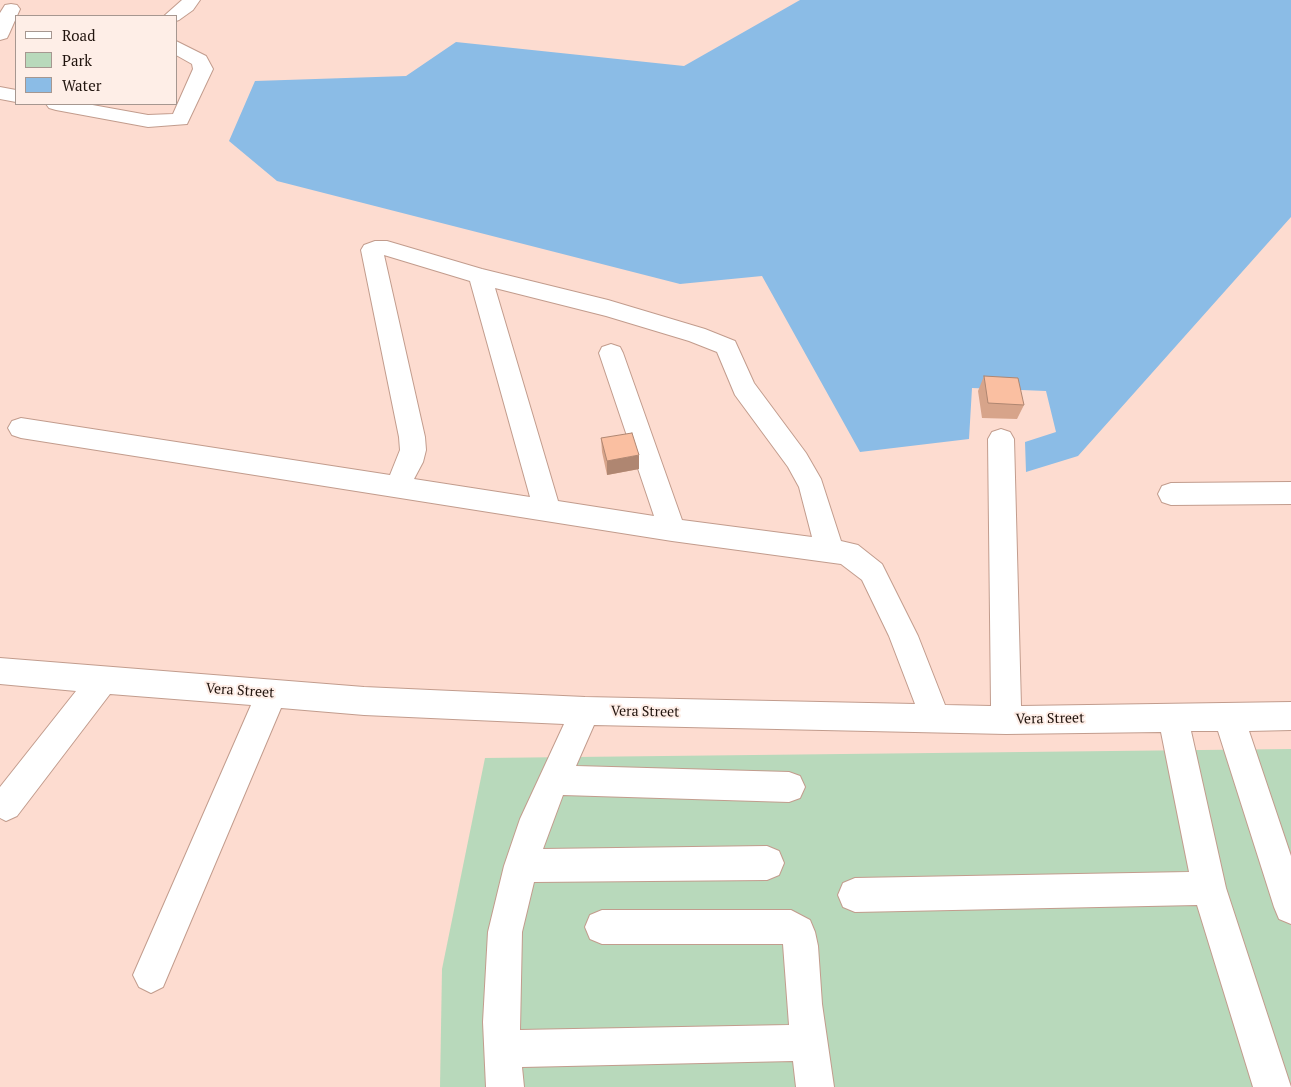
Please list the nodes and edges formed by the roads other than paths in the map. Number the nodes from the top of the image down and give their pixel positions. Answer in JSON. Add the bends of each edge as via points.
{"nodes":[{"id":1,"x":191,"y":0,"type":"edge"},
{"id":2,"x":11,"y":9,"type":"dead end"},
{"id":3,"x":174,"y":15,"type":"edge"},
{"id":4,"x":0,"y":34,"type":"edge"},
{"id":5,"x":178,"y":48,"type":"edge"},
{"id":6,"x":0,"y":93,"type":"edge"},
{"id":7,"x":15,"y":96,"type":"edge"},
{"id":8,"x":61,"y":105,"type":"edge"},
{"id":9,"x":480,"y":276,"type":"junction"},
{"id":10,"x":611,"y":353,"type":"dead end"},
{"id":11,"x":21,"y":428,"type":"dead end"},
{"id":12,"x":1001,"y":439,"type":"dead end"},
{"id":13,"x":397,"y":486,"type":"junction"},
{"id":14,"x":1291,"y":493,"type":"edge"},
{"id":15,"x":1170,"y":494,"type":"dead end"},
{"id":16,"x":547,"y":509,"type":"junction"},
{"id":17,"x":672,"y":530,"type":"junction"},
{"id":18,"x":830,"y":550,"type":"junction"},
{"id":19,"x":0,"y":671,"type":"edge"},
{"id":20,"x":104,"y":680,"type":"junction"},
{"id":21,"x":272,"y":693,"type":"junction"},
{"id":22,"x":585,"y":711,"type":"junction"},
{"id":23,"x":1291,"y":716,"type":"edge"},
{"id":24,"x":1173,"y":717,"type":"junction"},
{"id":25,"x":1229,"y":717,"type":"junction"},
{"id":26,"x":936,"y":719,"type":"junction"},
{"id":27,"x":1006,"y":720,"type":"junction"},
{"id":28,"x":553,"y":780,"type":"junction"},
{"id":29,"x":789,"y":787,"type":"dead end"},
{"id":30,"x":6,"y":805,"type":"dead end"},
{"id":31,"x":1281,"y":848,"type":"edge"},
{"id":32,"x":767,"y":863,"type":"dead end"},
{"id":33,"x":520,"y":866,"type":"junction"},
{"id":34,"x":1209,"y":888,"type":"junction"},
{"id":35,"x":855,"y":895,"type":"dead end"},
{"id":36,"x":1291,"y":907,"type":"edge"},
{"id":37,"x":602,"y":927,"type":"dead end"},
{"id":38,"x":151,"y":976,"type":"dead end"},
{"id":39,"x":808,"y":1042,"type":"junction"},
{"id":40,"x":503,"y":1049,"type":"junction"},
{"id":41,"x":505,"y":1087,"type":"edge"},
{"id":42,"x":815,"y":1087,"type":"edge"},
{"id":43,"x":1272,"y":1087,"type":"edge"}],
"edges":[{"from":1,"to":3,"type":"street"},
{"from":2,"to":4,"type":"street"},
{"from":5,"to":8,"type":"street","via":[[199,60],[203,69],[180,120],[148,121]]},
{"from":6,"to":7,"type":"street"},
{"from":9,"to":13,"type":"street","via":[[387,248],[372,250],[412,437],[410,462]]},
{"from":9,"to":16,"type":"street"},
{"from":9,"to":18,"type":"street","via":[[608,308],[727,347],[740,381],[812,486]]},
{"from":10,"to":17,"type":"street"},
{"from":11,"to":13,"type":"street"},
{"from":12,"to":27,"type":"street"},
{"from":13,"to":16,"type":"street"},
{"from":14,"to":15,"type":"street"},
{"from":16,"to":17,"type":"street"},
{"from":17,"to":18,"type":"street"},
{"from":18,"to":26,"type":"street","via":[[848,553],[872,572],[903,636]]},
{"from":19,"to":20,"type":"street","name":"Vera Street"},
{"from":20,"to":21,"type":"street","name":"Vera Street"},
{"from":20,"to":30,"type":"street"},
{"from":21,"to":22,"type":"street","name":"Vera Street","via":[[364,701]]},
{"from":21,"to":38,"type":"street"},
{"from":22,"to":26,"type":"street","name":"Vera Street"},
{"from":22,"to":28,"type":"street"},
{"from":23,"to":25,"type":"street","name":"Vera Street"},
{"from":24,"to":25,"type":"street","name":"Vera Street"},
{"from":24,"to":27,"type":"street","name":"Vera Street"},
{"from":24,"to":34,"type":"street"},
{"from":25,"to":31,"type":"street"},
{"from":26,"to":27,"type":"street","name":"Vera Street"},
{"from":28,"to":29,"type":"street"},
{"from":28,"to":33,"type":"street"},
{"from":31,"to":36,"type":"street"},
{"from":32,"to":33,"type":"street"},
{"from":33,"to":40,"type":"street","via":[[505,932]]},
{"from":34,"to":35,"type":"street"},
{"from":34,"to":43,"type":"street"},
{"from":37,"to":39,"type":"street","via":[[791,927],[798,932],[801,946]]},
{"from":39,"to":40,"type":"street"},
{"from":39,"to":42,"type":"street"},
{"from":40,"to":41,"type":"street"}]}
